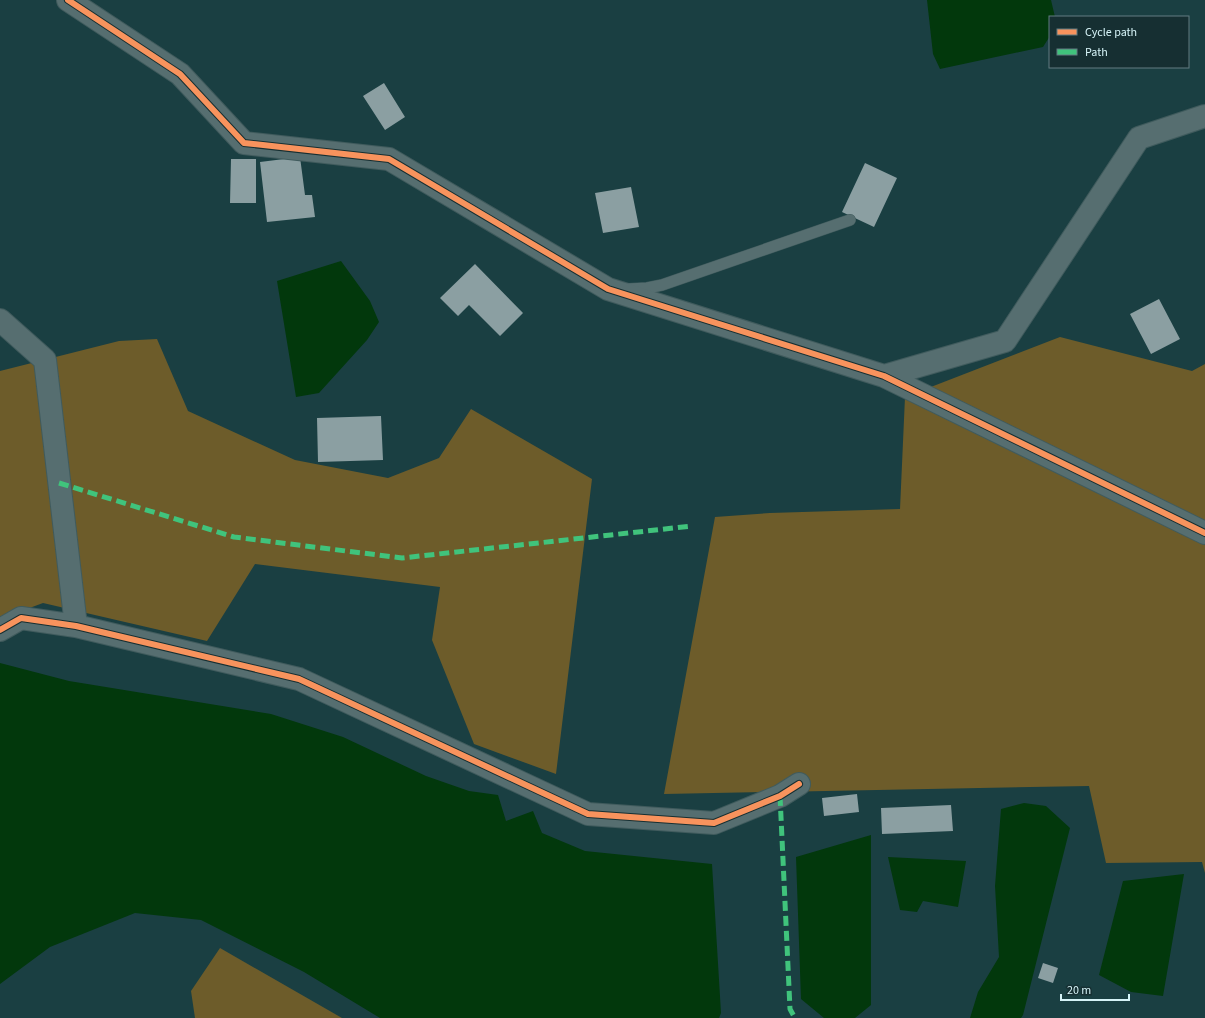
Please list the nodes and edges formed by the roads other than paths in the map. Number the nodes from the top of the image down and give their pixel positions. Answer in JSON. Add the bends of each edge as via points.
{"nodes":[{"id":1,"x":68,"y":0,"type":"edge"},
{"id":2,"x":1205,"y":116,"type":"edge"},
{"id":3,"x":850,"y":220,"type":"dead end"},
{"id":4,"x":608,"y":289,"type":"junction"},
{"id":5,"x":0,"y":320,"type":"edge"},
{"id":6,"x":884,"y":376,"type":"junction"},
{"id":7,"x":1205,"y":533,"type":"edge"},
{"id":8,"x":76,"y":626,"type":"junction"},
{"id":9,"x":0,"y":630,"type":"edge"},
{"id":10,"x":799,"y":784,"type":"dead end"}],
"edges":[{"from":1,"to":4,"type":"street","via":[[180,74],[244,143],[389,159]]},
{"from":2,"to":6,"type":"street","via":[[1139,138],[1006,341]]},
{"from":3,"to":4,"type":"lane","via":[[662,285]]},
{"from":4,"to":6,"type":"street"},
{"from":5,"to":8,"type":"street","via":[[45,360]]},
{"from":6,"to":7,"type":"street"},
{"from":8,"to":9,"type":"street","via":[[21,618]]},
{"from":8,"to":10,"type":"street","via":[[299,679],[588,814],[714,823],[780,796]]}]}
